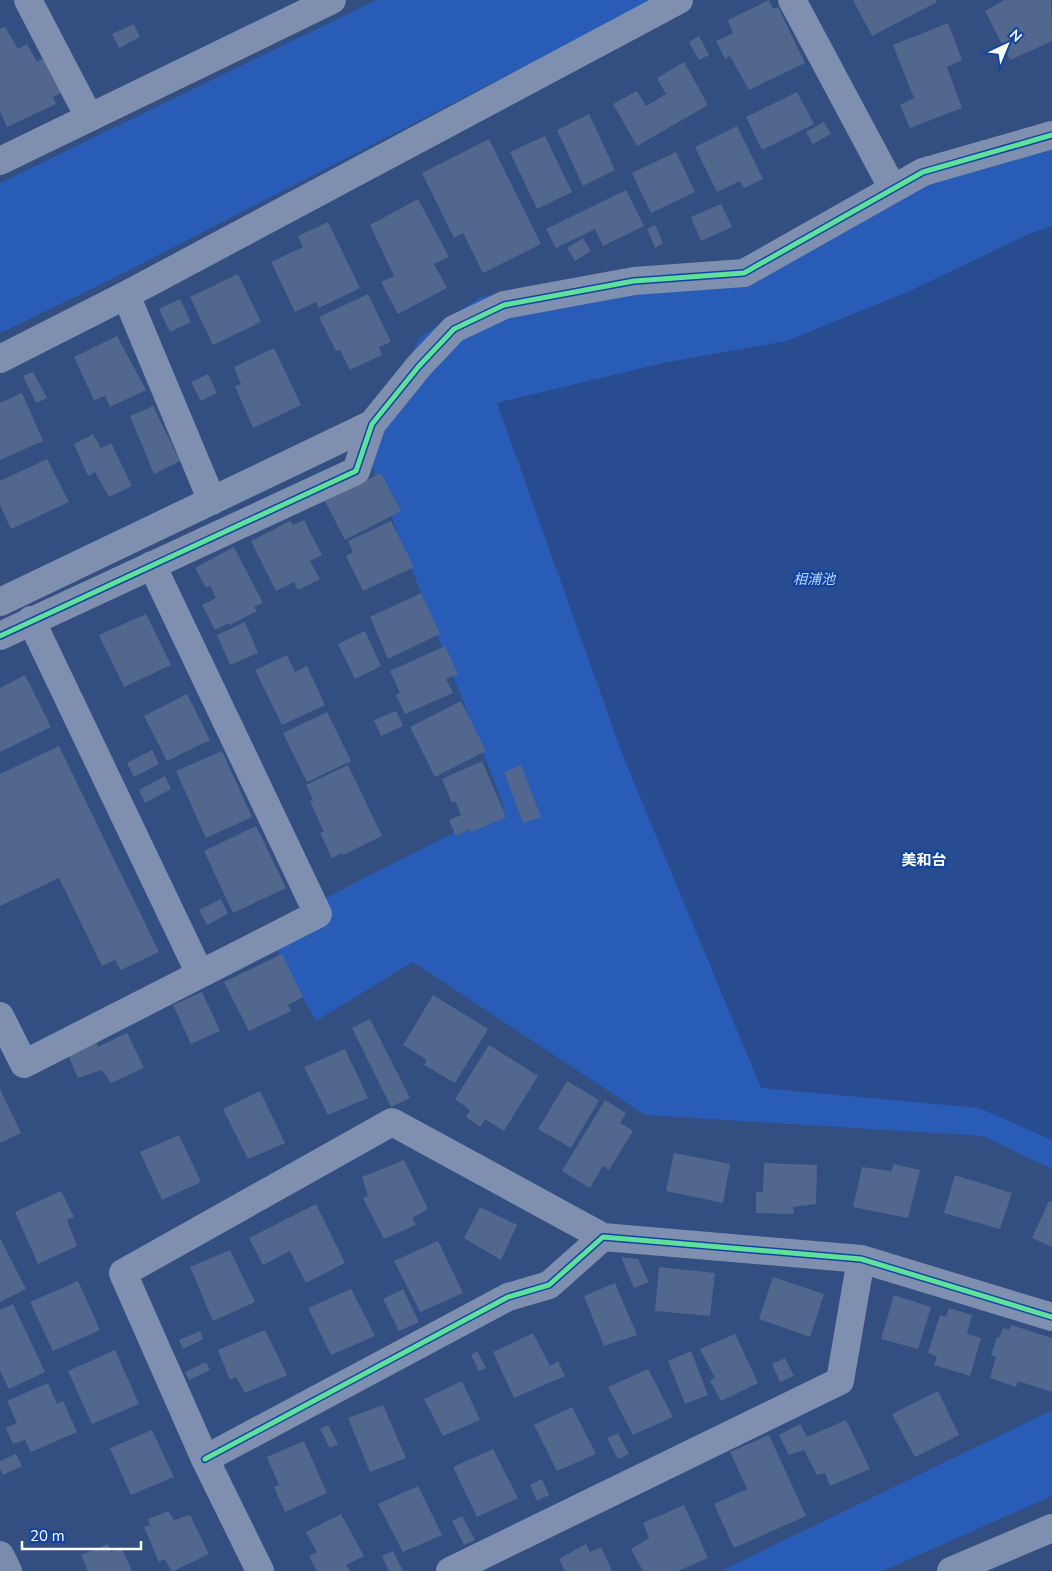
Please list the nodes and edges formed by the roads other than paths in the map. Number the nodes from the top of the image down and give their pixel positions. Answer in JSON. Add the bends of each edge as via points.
{"nodes":[{"id":1,"x":28,"y":0,"type":"edge"},
{"id":2,"x":332,"y":0,"type":"edge"},
{"id":3,"x":679,"y":0,"type":"edge"},
{"id":4,"x":792,"y":0,"type":"edge"},
{"id":5,"x":90,"y":118,"type":"junction"},
{"id":6,"x":1052,"y":135,"type":"edge"},
{"id":7,"x":0,"y":161,"type":"edge"},
{"id":8,"x":893,"y":189,"type":"junction"},
{"id":9,"x":126,"y":295,"type":"junction"},
{"id":10,"x":0,"y":359,"type":"edge"},
{"id":11,"x":372,"y":424,"type":"junction"},
{"id":12,"x":212,"y":501,"type":"junction"},
{"id":13,"x":152,"y":565,"type":"junction"},
{"id":14,"x":0,"y":602,"type":"edge"},
{"id":15,"x":31,"y":620,"type":"junction"},
{"id":16,"x":0,"y":636,"type":"edge"},
{"id":17,"x":200,"y":974,"type":"junction"},
{"id":18,"x":0,"y":1016,"type":"edge"},
{"id":19,"x":604,"y":1237,"type":"junction"},
{"id":20,"x":861,"y":1259,"type":"junction"},
{"id":21,"x":1052,"y":1317,"type":"edge"},
{"id":22,"x":205,"y":1459,"type":"junction"},
{"id":23,"x":1052,"y":1528,"type":"edge"},
{"id":24,"x":0,"y":1555,"type":"edge"},
{"id":25,"x":967,"y":1568,"type":"edge"},
{"id":26,"x":8,"y":1571,"type":"edge"},
{"id":27,"x":260,"y":1571,"type":"edge"},
{"id":28,"x":450,"y":1571,"type":"edge"}],
"edges":[{"from":1,"to":5,"type":"street"},
{"from":2,"to":5,"type":"street"},
{"from":3,"to":9,"type":"street"},
{"from":4,"to":8,"type":"street"},
{"from":5,"to":7,"type":"street"},
{"from":6,"to":8,"type":"street","via":[[923,172]]},
{"from":8,"to":11,"type":"street","via":[[744,273],[634,281],[504,305],[454,329]]},
{"from":9,"to":10,"type":"street"},
{"from":9,"to":12,"type":"street"},
{"from":11,"to":12,"type":"street"},
{"from":11,"to":13,"type":"street","via":[[356,471]]},
{"from":12,"to":14,"type":"street"},
{"from":13,"to":15,"type":"street"},
{"from":13,"to":17,"type":"street","via":[[318,914]]},
{"from":15,"to":16,"type":"street"},
{"from":15,"to":17,"type":"street"},
{"from":17,"to":18,"type":"street","via":[[24,1064]]},
{"from":19,"to":20,"type":"street"},
{"from":19,"to":22,"type":"street","via":[[549,1285],[508,1297]]},
{"from":19,"to":22,"type":"street","via":[[392,1122],[383,1127],[124,1274]]},
{"from":20,"to":21,"type":"street"},
{"from":20,"to":28,"type":"street","via":[[840,1381]]},
{"from":22,"to":27,"type":"street"},
{"from":23,"to":25,"type":"street"},
{"from":24,"to":26,"type":"street"}]}
